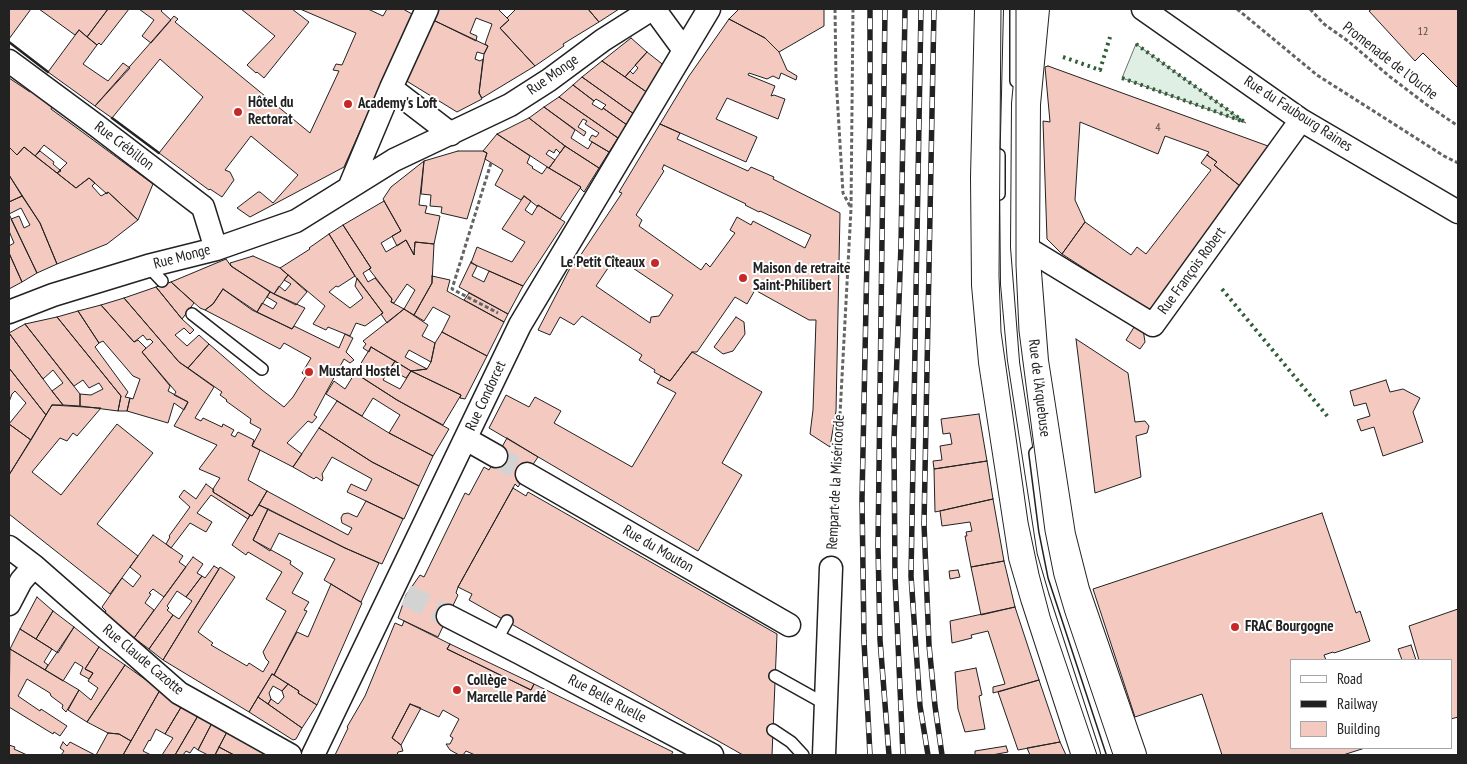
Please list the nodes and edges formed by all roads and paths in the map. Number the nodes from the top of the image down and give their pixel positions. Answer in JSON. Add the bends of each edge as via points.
{"nodes":[{"id":1,"x":427,"y":9,"type":"edge"},
{"id":2,"x":652,"y":9,"type":"edge"},
{"id":3,"x":709,"y":9,"type":"edge"},
{"id":4,"x":835,"y":9,"type":"edge"},
{"id":5,"x":852,"y":9,"type":"edge"},
{"id":6,"x":988,"y":9,"type":"edge"},
{"id":7,"x":1016,"y":9,"type":"edge"},
{"id":8,"x":1035,"y":9,"type":"edge"},
{"id":9,"x":1143,"y":9,"type":"edge"},
{"id":10,"x":1237,"y":9,"type":"edge"},
{"id":11,"x":1310,"y":9,"type":"edge"},
{"id":12,"x":684,"y":50,"type":"junction"},
{"id":13,"x":9,"y":61,"type":"edge"},
{"id":14,"x":391,"y":88,"type":"junction"},
{"id":15,"x":1302,"y":120,"type":"junction"},
{"id":16,"x":1458,"y":126,"type":"edge"},
{"id":17,"x":451,"y":134,"type":"junction"},
{"id":18,"x":999,"y":143,"type":"dead end"},
{"id":19,"x":491,"y":163,"type":"dead end"},
{"id":20,"x":1458,"y":163,"type":"edge"},
{"id":21,"x":349,"y":188,"type":"junction"},
{"id":22,"x":851,"y":209,"type":"junction"},
{"id":23,"x":999,"y":210,"type":"dead end"},
{"id":24,"x":1458,"y":212,"type":"edge"},
{"id":25,"x":1025,"y":247,"type":"junction"},
{"id":26,"x":216,"y":249,"type":"junction"},
{"id":27,"x":1018,"y":303,"type":"dead end"},
{"id":28,"x":9,"y":312,"type":"edge"},
{"id":29,"x":192,"y":314,"type":"dead end"},
{"id":30,"x":1000,"y":314,"type":"dead end"},
{"id":31,"x":502,"y":315,"type":"dead end"},
{"id":32,"x":1003,"y":342,"type":"dead end"},
{"id":33,"x":1021,"y":350,"type":"dead end"},
{"id":34,"x":262,"y":368,"type":"dead end"},
{"id":35,"x":1025,"y":379,"type":"dead end"},
{"id":36,"x":1013,"y":418,"type":"dead end"},
{"id":37,"x":466,"y":439,"type":"junction"},
{"id":38,"x":1034,"y":446,"type":"dead end"},
{"id":39,"x":496,"y":456,"type":"tunnel mouth"},
{"id":40,"x":527,"y":474,"type":"tunnel mouth"},
{"id":41,"x":9,"y":547,"type":"edge"},
{"id":42,"x":34,"y":566,"type":"junction"},
{"id":43,"x":831,"y":568,"type":"joint"},
{"id":44,"x":9,"y":604,"type":"edge"},
{"id":45,"x":448,"y":616,"type":"tunnel mouth"},
{"id":46,"x":507,"y":621,"type":"dead end"},
{"id":47,"x":776,"y":622,"type":"dead end"},
{"id":48,"x":496,"y":641,"type":"junction"},
{"id":49,"x":775,"y":676,"type":"dead end"},
{"id":50,"x":827,"y":705,"type":"junction"},
{"id":51,"x":773,"y":730,"type":"dead end"},
{"id":52,"x":290,"y":755,"type":"edge"},
{"id":53,"x":313,"y":755,"type":"edge"},
{"id":54,"x":712,"y":755,"type":"edge"},
{"id":55,"x":803,"y":755,"type":"edge"},
{"id":56,"x":824,"y":755,"type":"edge"},
{"id":57,"x":1086,"y":755,"type":"edge"},
{"id":58,"x":1097,"y":755,"type":"edge"},
{"id":59,"x":1114,"y":755,"type":"edge"},
{"id":60,"x":1132,"y":755,"type":"edge"}],
"edges":[{"from":1,"to":14,"type":"street"},
{"from":2,"to":12,"type":"street"},
{"from":2,"to":17,"type":"street","name":"Rue Monge","via":[[510,105]]},
{"from":3,"to":12,"type":"street","name":"Rue Condorcet"},
{"from":4,"to":22,"type":"path","name":"Rempart de la Miséricorde","via":[[843,193]]},
{"from":5,"to":22,"type":"path","name":"Rempart de la Miséricorde"},
{"from":6,"to":57,"type":"main road","via":[[986,265],[993,362],[1023,557]]},
{"from":7,"to":27,"type":"lane"},
{"from":8,"to":25,"type":"main road","name":"Rue de l'Arquebuse","via":[[1026,104]]},
{"from":9,"to":15,"type":"street","name":"Rue du Faubourg Raines"},
{"from":10,"to":20,"type":"path","via":[[1318,75]]},
{"from":11,"to":16,"type":"path","name":"Promenade de l'Ouche","via":[[1389,76]]},
{"from":12,"to":37,"type":"street","name":"Rue Condorcet","via":[[520,324]]},
{"from":13,"to":26,"type":"street","name":"Rue Crébillon","via":[[203,207]]},
{"from":14,"to":17,"type":"street"},
{"from":14,"to":21,"type":"street"},
{"from":15,"to":24,"type":"street","name":"Rue du Faubourg Raines"},
{"from":15,"to":25,"type":"street","name":"Rue François Robert","via":[[1153,325]]},
{"from":17,"to":21,"type":"street","name":"Rue Monge","via":[[394,160]]},
{"from":18,"to":23,"type":"lane"},
{"from":19,"to":31,"type":"path","via":[[452,289]]},
{"from":21,"to":26,"type":"street","name":"Rue Monge","via":[[296,221]]},
{"from":22,"to":43,"type":"path","name":"Rempart de la Miséricorde"},
{"from":25,"to":60,"type":"main road","name":"Rue de l'Arquebuse","via":[[1034,361],[1061,535],[1075,590]]},
{"from":26,"to":28,"type":"street","name":"Rue Monge","via":[[155,273],[54,295]]},
{"from":29,"to":34,"type":"lane"},
{"from":30,"to":32,"type":"lane","name":"Rue de l'Arquebuse"},
{"from":33,"to":35,"type":"lane","name":"Rue de l'Arquebuse"},
{"from":36,"to":58,"type":"lane","name":"Rue de l'Arquebuse","via":[[1034,552],[1050,616]]},
{"from":37,"to":39,"type":"street"},
{"from":37,"to":53,"type":"street","name":"Rue Condorcet","via":[[400,592]]},
{"from":38,"to":59,"type":"lane","name":"Rue de l'Arquebuse","via":[[1054,576]]},
{"from":40,"to":47,"type":"street","name":"Rue du Mouton"},
{"from":41,"to":42,"type":"street","name":"Rue Claude Cazotte"},
{"from":42,"to":44,"type":"street"},
{"from":42,"to":52,"type":"street","name":"Rue Claude Cazotte","via":[[179,692]]},
{"from":43,"to":50,"type":"street","name":"Rempart de la Miséricorde"},
{"from":45,"to":48,"type":"street","name":"Rue Belle Ruelle"},
{"from":46,"to":48,"type":"lane"},
{"from":48,"to":54,"type":"street","name":"Rue Belle Ruelle"},
{"from":49,"to":50,"type":"lane"},
{"from":50,"to":56,"type":"street","name":"Rempart de la Miséricorde"},
{"from":51,"to":55,"type":"lane"}]}
